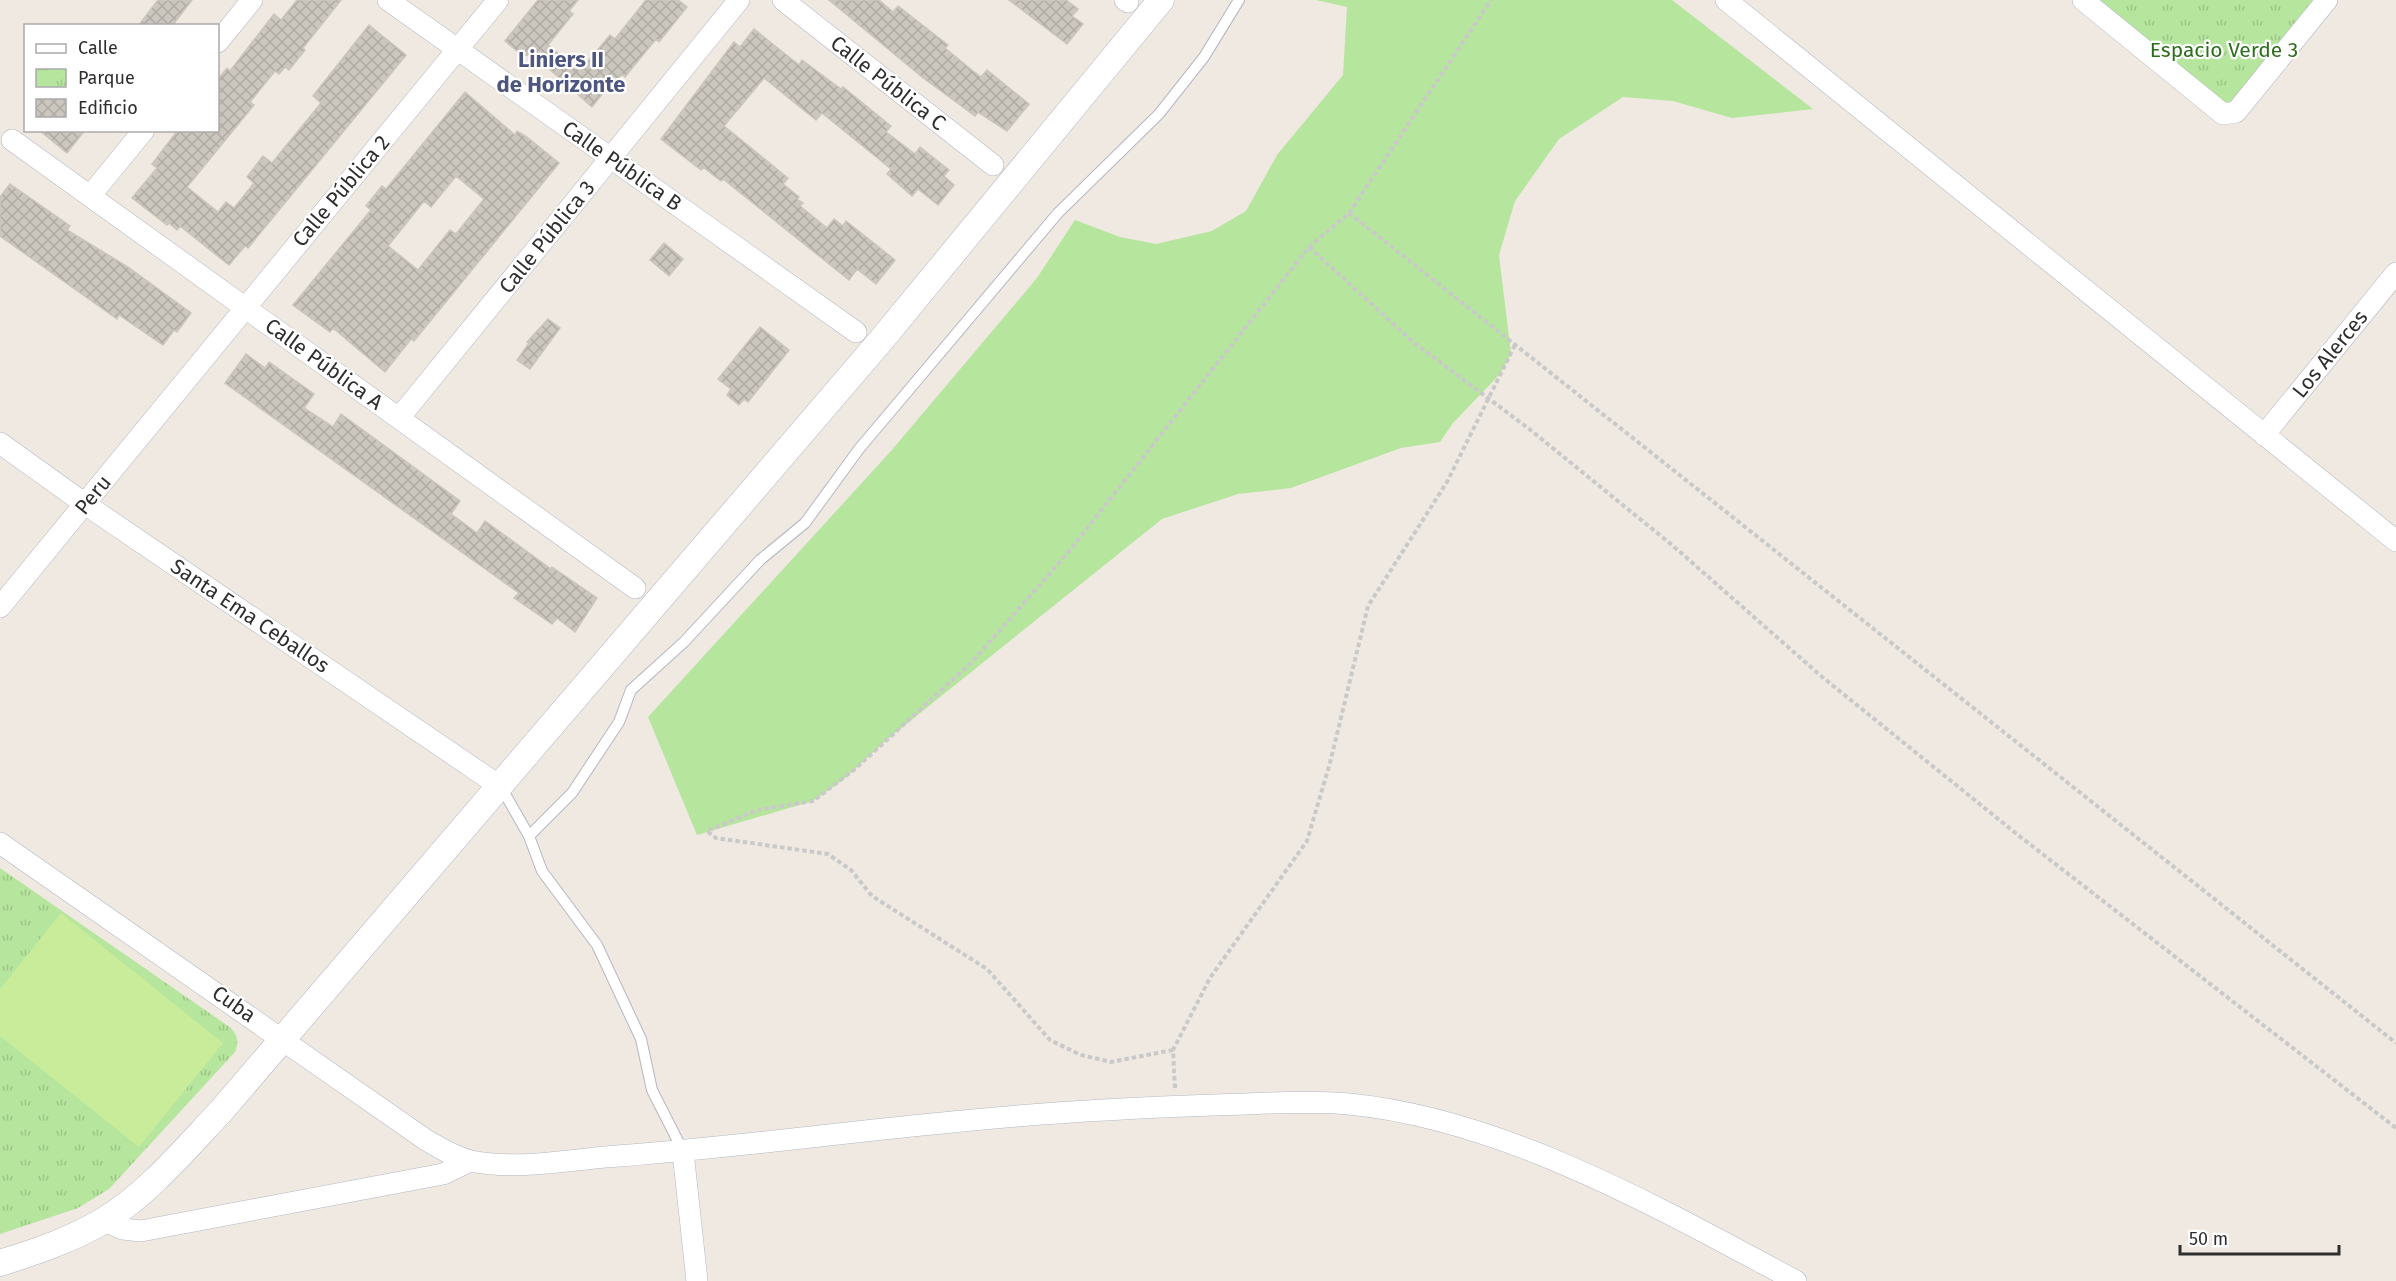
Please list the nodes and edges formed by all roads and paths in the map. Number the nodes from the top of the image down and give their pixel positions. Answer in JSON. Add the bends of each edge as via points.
{"nodes":[{"id":1,"x":252,"y":0,"type":"edge"},
{"id":2,"x":388,"y":0,"type":"edge"},
{"id":3,"x":498,"y":0,"type":"edge"},
{"id":4,"x":739,"y":0,"type":"edge"},
{"id":5,"x":783,"y":0,"type":"edge"},
{"id":6,"x":1161,"y":0,"type":"edge"},
{"id":7,"x":1239,"y":0,"type":"edge"},
{"id":8,"x":1491,"y":0,"type":"edge"},
{"id":9,"x":2084,"y":0,"type":"edge"},
{"id":10,"x":2327,"y":0,"type":"edge"},
{"id":11,"x":1732,"y":2,"type":"edge"},
{"id":12,"x":219,"y":41,"type":"edge"},
{"id":13,"x":458,"y":49,"type":"junction"},
{"id":14,"x":142,"y":132,"type":"edge"},
{"id":15,"x":12,"y":140,"type":"dead end"},
{"id":16,"x":611,"y":158,"type":"junction"},
{"id":17,"x":993,"y":165,"type":"dead end"},
{"id":18,"x":90,"y":196,"type":"junction"},
{"id":19,"x":1349,"y":213,"type":"junction"},
{"id":20,"x":1309,"y":247,"type":"junction"},
{"id":21,"x":2396,"y":273,"type":"edge"},
{"id":22,"x":245,"y":308,"type":"junction"},
{"id":23,"x":856,"y":332,"type":"dead end"},
{"id":24,"x":1515,"y":345,"type":"junction"},
{"id":25,"x":184,"y":382,"type":"joint"},
{"id":26,"x":1488,"y":398,"type":"junction"},
{"id":27,"x":399,"y":418,"type":"junction"},
{"id":28,"x":2264,"y":435,"type":"junction"},
{"id":29,"x":0,"y":442,"type":"edge"},
{"id":30,"x":86,"y":504,"type":"junction"},
{"id":31,"x":2396,"y":541,"type":"edge"},
{"id":32,"x":635,"y":588,"type":"dead end"},
{"id":33,"x":0,"y":607,"type":"edge"},
{"id":34,"x":501,"y":787,"type":"junction"},
{"id":35,"x":529,"y":836,"type":"junction"},
{"id":36,"x":0,"y":843,"type":"edge"},
{"id":37,"x":285,"y":1039,"type":"junction"},
{"id":38,"x":2396,"y":1043,"type":"edge"},
{"id":39,"x":1173,"y":1050,"type":"junction"},
{"id":40,"x":1176,"y":1107,"type":"junction"},
{"id":41,"x":2396,"y":1128,"type":"edge"},
{"id":42,"x":683,"y":1152,"type":"junction"},
{"id":43,"x":470,"y":1161,"type":"junction"},
{"id":44,"x":104,"y":1221,"type":"junction"},
{"id":45,"x":0,"y":1263,"type":"edge"},
{"id":46,"x":697,"y":1281,"type":"edge"},
{"id":47,"x":1796,"y":1281,"type":"edge"}],
"edges":[{"from":1,"to":12,"type":"street"},
{"from":2,"to":13,"type":"street","name":"Calle Pública B"},
{"from":3,"to":13,"type":"street","name":"Calle Pública 2"},
{"from":4,"to":16,"type":"street","name":"Calle Pública 3"},
{"from":5,"to":17,"type":"street","name":"Calle Pública C"},
{"from":6,"to":34,"type":"street","via":[[883,338]]},
{"from":7,"to":35,"type":"lane","via":[[1204,57],[1159,114],[1058,213],[859,449],[805,523],[760,560],[684,642],[632,690],[619,722],[572,794]]},
{"from":8,"to":19,"type":"path"},
{"from":9,"to":10,"type":"street","via":[[2223,114],[2236,112]]},
{"from":11,"to":28,"type":"street"},
{"from":13,"to":16,"type":"street","name":"Calle Pública B"},
{"from":13,"to":22,"type":"street","name":"Calle Pública 2"},
{"from":14,"to":18,"type":"street"},
{"from":15,"to":18,"type":"street","name":"Calle Pública A"},
{"from":16,"to":23,"type":"street","name":"Calle Pública B"},
{"from":16,"to":27,"type":"street","name":"Calle Pública 3"},
{"from":18,"to":22,"type":"street","name":"Calle Pública A"},
{"from":19,"to":20,"type":"path"},
{"from":19,"to":24,"type":"path"},
{"from":20,"to":26,"type":"path","via":[[1413,342]]},
{"from":20,"to":39,"type":"path","via":[[1066,555],[971,663],[855,769],[813,801],[757,810],[708,831],[716,837],[828,854],[851,870],[872,896],[987,969],[1050,1040],[1081,1055],[1111,1062]]},
{"from":21,"to":28,"type":"street","name":"Los Alerces"},
{"from":22,"to":25,"type":"street","name":"Calle Pública 2"},
{"from":22,"to":27,"type":"street","name":"Calle Pública A"},
{"from":24,"to":26,"type":"path"},
{"from":24,"to":38,"type":"path"},
{"from":25,"to":30,"type":"street","name":"Peru"},
{"from":26,"to":39,"type":"path","via":[[1447,482],[1368,606],[1307,841],[1210,978]]},
{"from":26,"to":41,"type":"path","via":[[1672,545],[1821,676],[2018,835]]},
{"from":27,"to":32,"type":"street","name":"Calle Pública A"},
{"from":28,"to":31,"type":"street"},
{"from":29,"to":30,"type":"street","name":"Santa Ema Ceballos"},
{"from":30,"to":33,"type":"street","name":"Peru"},
{"from":30,"to":34,"type":"street","name":"Santa Ema Ceballos"},
{"from":34,"to":35,"type":"lane"},
{"from":34,"to":37,"type":"street"},
{"from":35,"to":42,"type":"lane","via":[[542,871],[597,945],[641,1039],[652,1090]]},
{"from":36,"to":37,"type":"street","name":"Cuba"},
{"from":37,"to":43,"type":"street","name":"Cuba","via":[[426,1140]]},
{"from":37,"to":44,"type":"street","via":[[151,1184]]},
{"from":39,"to":40,"type":"path"},
{"from":40,"to":42,"type":"street","name":"Cuba","via":[[953,1122]]},
{"from":40,"to":47,"type":"street","name":"Cuba","via":[[1350,1104],[1463,1128],[1577,1169]]},
{"from":42,"to":43,"type":"street","name":"Cuba","via":[[503,1165]]},
{"from":42,"to":46,"type":"street"},
{"from":43,"to":44,"type":"street","via":[[443,1174],[141,1231]]},
{"from":44,"to":45,"type":"street","via":[[69,1239]]}]}
